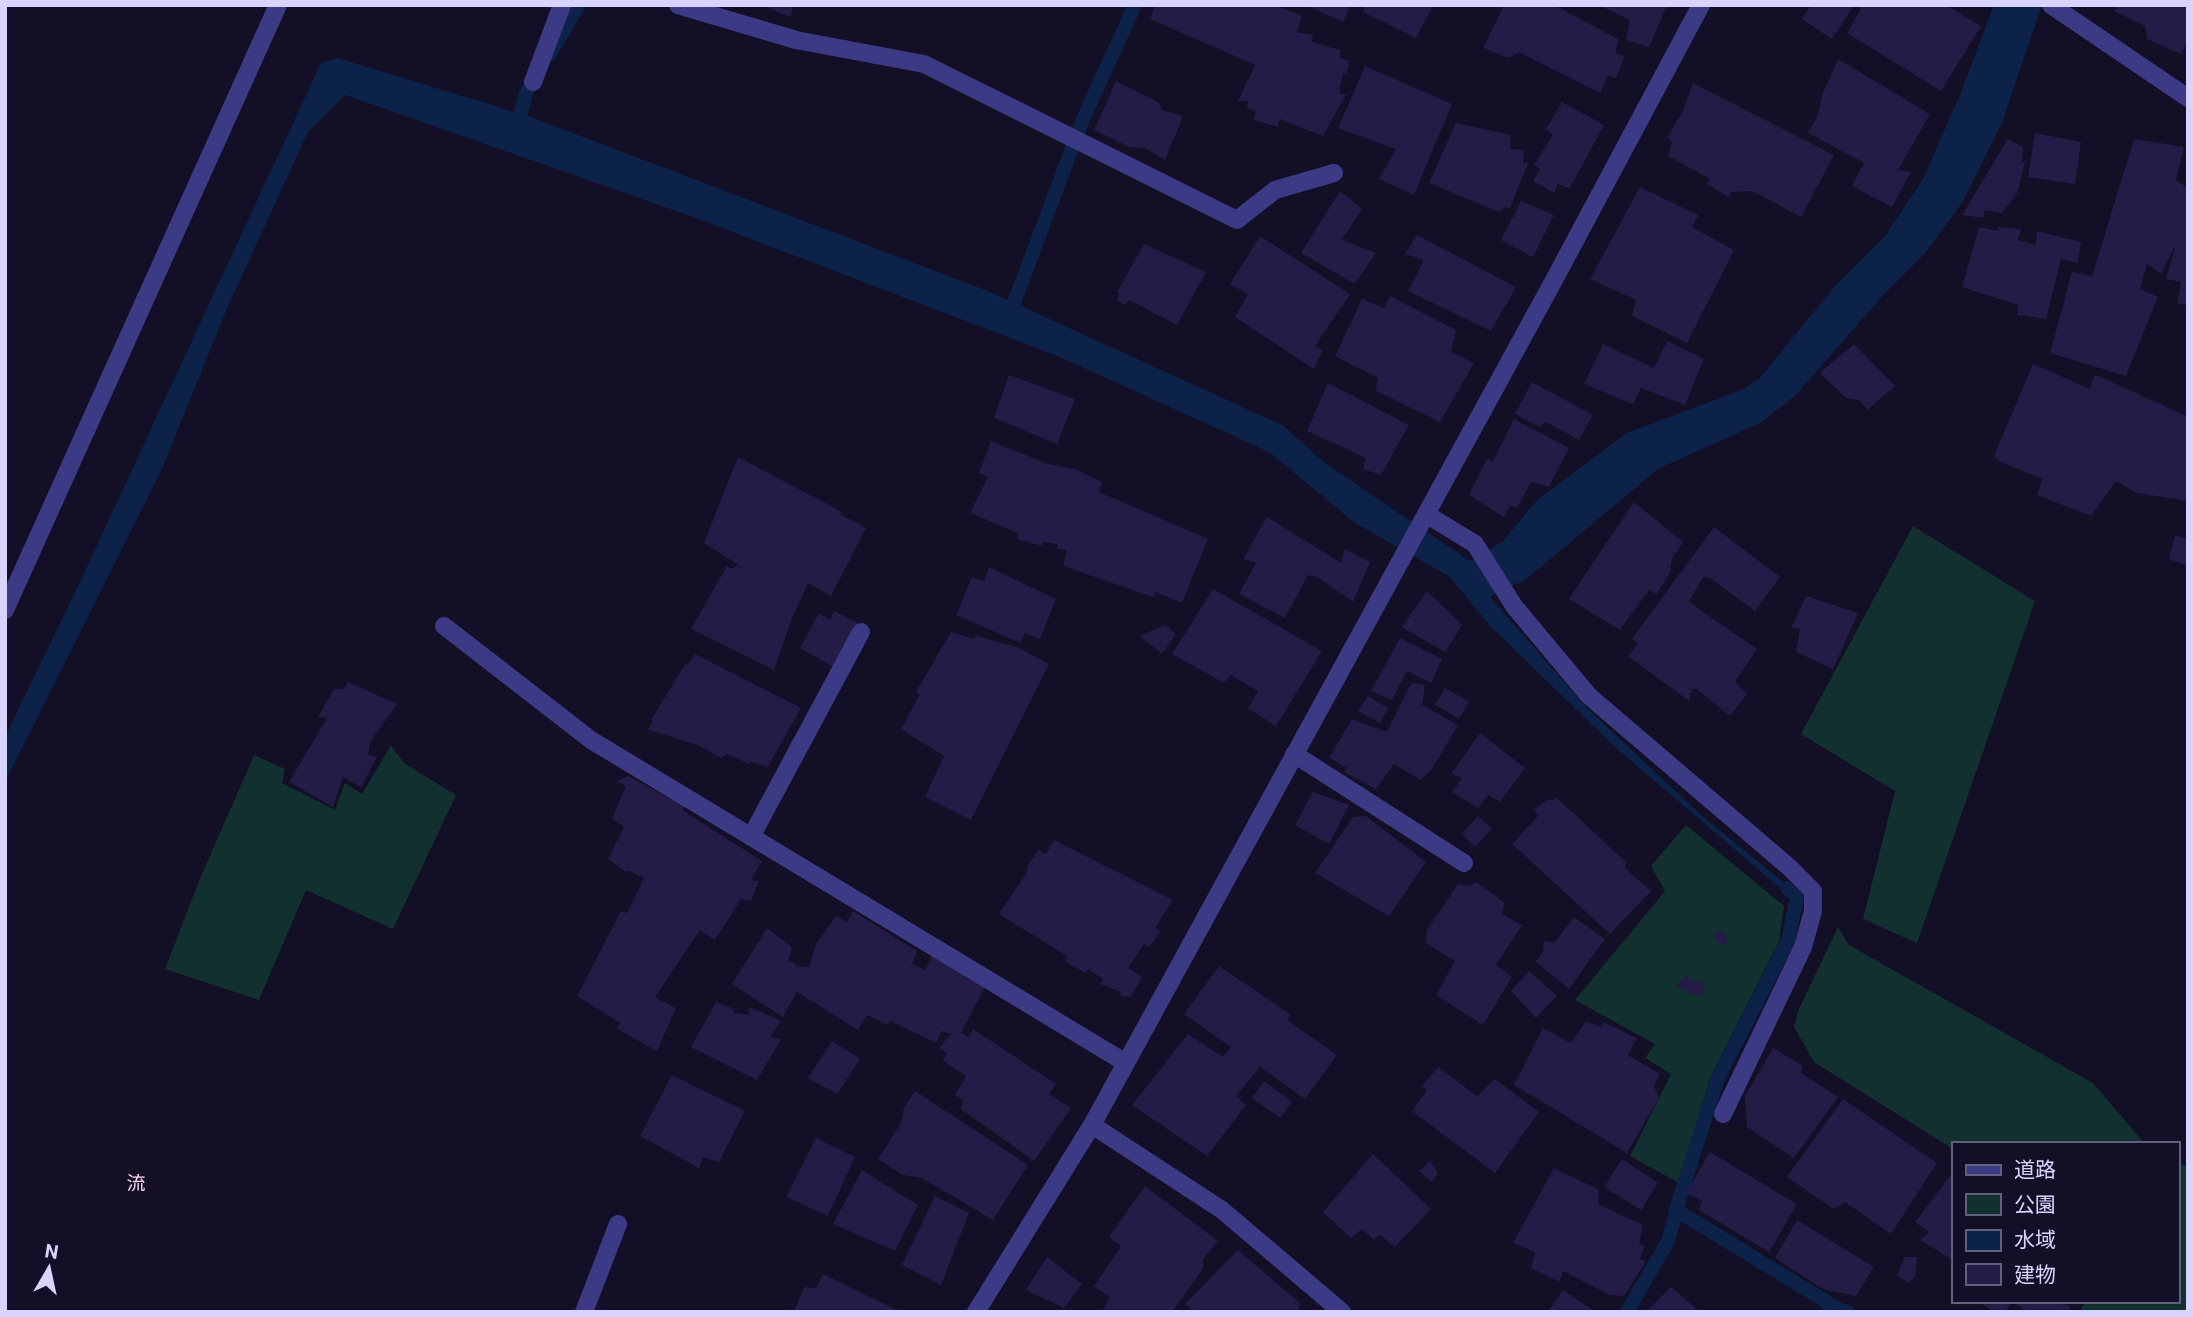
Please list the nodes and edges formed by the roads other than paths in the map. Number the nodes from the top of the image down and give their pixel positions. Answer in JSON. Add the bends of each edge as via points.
{"nodes":[{"id":1,"x":278,"y":5,"type":"edge"},
{"id":2,"x":562,"y":5,"type":"edge"},
{"id":3,"x":678,"y":5,"type":"edge"},
{"id":4,"x":1701,"y":5,"type":"edge"},
{"id":5,"x":2051,"y":5,"type":"edge"},
{"id":6,"x":533,"y":82,"type":"dead end"},
{"id":7,"x":2188,"y":98,"type":"edge"},
{"id":8,"x":1334,"y":173,"type":"dead end"},
{"id":9,"x":1426,"y":514,"type":"junction"},
{"id":10,"x":5,"y":610,"type":"edge"},
{"id":11,"x":444,"y":626,"type":"dead end"},
{"id":12,"x":861,"y":632,"type":"dead end"},
{"id":13,"x":1294,"y":754,"type":"junction"},
{"id":14,"x":751,"y":836,"type":"junction"},
{"id":15,"x":1464,"y":863,"type":"dead end"},
{"id":16,"x":1126,"y":1063,"type":"junction"},
{"id":17,"x":1723,"y":1114,"type":"dead end"},
{"id":18,"x":1092,"y":1125,"type":"junction"},
{"id":19,"x":618,"y":1224,"type":"dead end"},
{"id":20,"x":584,"y":1312,"type":"edge"},
{"id":21,"x":976,"y":1312,"type":"edge"},
{"id":22,"x":1342,"y":1312,"type":"edge"}],
"edges":[{"from":1,"to":10,"type":"street"},
{"from":2,"to":6,"type":"street"},
{"from":3,"to":8,"type":"street","via":[[796,40],[923,64],[1237,220],[1275,190]]},
{"from":4,"to":9,"type":"street"},
{"from":5,"to":7,"type":"street"},
{"from":9,"to":13,"type":"street"},
{"from":9,"to":17,"type":"street","via":[[1475,544],[1514,606],[1589,696],[1813,891],[1813,911],[1803,947]]},
{"from":11,"to":14,"type":"street","via":[[591,740]]},
{"from":12,"to":14,"type":"street"},
{"from":13,"to":15,"type":"street"},
{"from":13,"to":16,"type":"street"},
{"from":14,"to":16,"type":"street"},
{"from":16,"to":18,"type":"street"},
{"from":18,"to":21,"type":"street"},
{"from":18,"to":22,"type":"street","via":[[1222,1210]]},
{"from":19,"to":20,"type":"street"}]}
